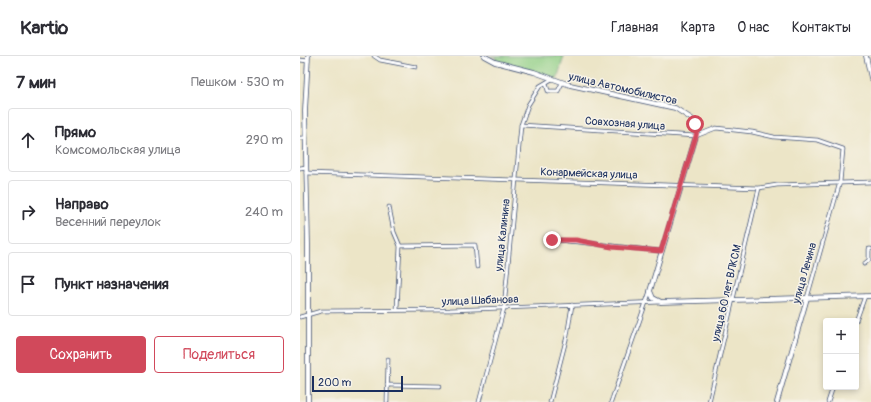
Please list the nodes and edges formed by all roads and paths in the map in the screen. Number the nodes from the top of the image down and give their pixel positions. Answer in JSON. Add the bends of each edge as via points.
{"nodes":[{"id":1,"x":374,"y":56,"type":"edge"},
{"id":2,"x":484,"y":56,"type":"edge"},
{"id":3,"x":866,"y":56,"type":"edge"},
{"id":4,"x":308,"y":58,"type":"edge"},
{"id":5,"x":300,"y":60,"type":"edge"},
{"id":6,"x":416,"y":66,"type":"dead end"},
{"id":7,"x":871,"y":78,"type":"edge"},
{"id":8,"x":552,"y":79,"type":"junction"},
{"id":9,"x":562,"y":83,"type":"junction"},
{"id":10,"x":546,"y":84,"type":"junction"},
{"id":11,"x":300,"y":110,"type":"edge"},
{"id":12,"x":305,"y":111,"type":"junction"},
{"id":13,"x":521,"y":125,"type":"junction"},
{"id":14,"x":696,"y":136,"type":"junction"},
{"id":15,"x":300,"y":138,"type":"edge"},
{"id":16,"x":306,"y":138,"type":"junction"},
{"id":17,"x":844,"y":149,"type":"joint"},
{"id":18,"x":300,"y":168,"type":"edge"},
{"id":19,"x":306,"y":168,"type":"junction"},
{"id":20,"x":306,"y":173,"type":"junction"},
{"id":21,"x":516,"y":179,"type":"junction"},
{"id":22,"x":840,"y":182,"type":"junction"},
{"id":23,"x":871,"y":182,"type":"edge"},
{"id":24,"x":682,"y":185,"type":"junction"},
{"id":25,"x":759,"y":188,"type":"junction"},
{"id":26,"x":390,"y":207,"type":"dead end"},
{"id":27,"x":552,"y":240,"type":"dead end"},
{"id":28,"x":400,"y":246,"type":"junction"},
{"id":29,"x":871,"y":249,"type":"edge"},
{"id":30,"x":661,"y":251,"type":"junction"},
{"id":31,"x":864,"y":264,"type":"dead end"},
{"id":32,"x":477,"y":267,"type":"dead end"},
{"id":33,"x":650,"y":291,"type":"junction"},
{"id":34,"x":864,"y":296,"type":"junction"},
{"id":35,"x":871,"y":296,"type":"edge"},
{"id":36,"x":807,"y":298,"type":"junction"},
{"id":37,"x":734,"y":299,"type":"junction"},
{"id":38,"x":662,"y":302,"type":"junction"},
{"id":39,"x":647,"y":303,"type":"junction"},
{"id":40,"x":572,"y":305,"type":"junction"},
{"id":41,"x":504,"y":308,"type":"junction"},
{"id":42,"x":397,"y":310,"type":"junction"},
{"id":43,"x":308,"y":315,"type":"junction"},
{"id":44,"x":300,"y":317,"type":"edge"},
{"id":45,"x":857,"y":318,"type":"edge"},
{"id":46,"x":388,"y":359,"type":"dead end"},
{"id":47,"x":387,"y":385,"type":"junction"},
{"id":48,"x":440,"y":386,"type":"dead end"},
{"id":49,"x":832,"y":390,"type":"edge"},
{"id":50,"x":308,"y":402,"type":"edge"},
{"id":51,"x":387,"y":402,"type":"edge"},
{"id":52,"x":479,"y":402,"type":"edge"},
{"id":53,"x":550,"y":402,"type":"edge"},
{"id":54,"x":611,"y":402,"type":"edge"},
{"id":55,"x":709,"y":402,"type":"edge"},
{"id":56,"x":777,"y":402,"type":"edge"},
{"id":57,"x":828,"y":402,"type":"edge"}],
"edges":[{"from":1,"to":6,"type":"street","via":[[380,60]]},
{"from":2,"to":8,"type":"street","name":"улица Автомобилистов","via":[[495,62]]},
{"from":3,"to":7,"type":"street"},
{"from":4,"to":5,"type":"street"},
{"from":4,"to":12,"type":"street"},
{"from":8,"to":9,"type":"street","name":"улица Автомобилистов"},
{"from":8,"to":10,"type":"street","name":"улица Калинина"},
{"from":9,"to":10,"type":"street","via":[[558,91],[548,91]]},
{"from":9,"to":14,"type":"street","name":"улица Автомобилистов","via":[[676,108],[692,119],[697,129]]},
{"from":10,"to":13,"type":"street","name":"улица Калинина","via":[[540,86],[528,105]]},
{"from":11,"to":12,"type":"street"},
{"from":12,"to":16,"type":"street"},
{"from":13,"to":14,"type":"street","name":"Совхозная улица"},
{"from":13,"to":21,"type":"street","name":"улица Калинина"},
{"from":14,"to":17,"type":"street","name":"Совхозная улица","via":[[716,128],[774,137],[817,140]]},
{"from":14,"to":24,"type":"street"},
{"from":15,"to":16,"type":"street"},
{"from":16,"to":19,"type":"street"},
{"from":17,"to":22,"type":"street","name":"улица Ленина"},
{"from":18,"to":19,"type":"street"},
{"from":19,"to":20,"type":"street"},
{"from":20,"to":21,"type":"street","name":"Конармейская улица"},
{"from":20,"to":43,"type":"street"},
{"from":21,"to":24,"type":"street","name":"Конармейская улица"},
{"from":21,"to":41,"type":"street","name":"улица Калинина"},
{"from":22,"to":23,"type":"street","name":"Конармейская улица"},
{"from":22,"to":25,"type":"street","name":"Конармейская улица"},
{"from":22,"to":36,"type":"street","name":"улица Ленина"},
{"from":24,"to":25,"type":"street","name":"Конармейская улица"},
{"from":24,"to":30,"type":"street"},
{"from":25,"to":37,"type":"street","name":"улица 60 лет ВЛКСМ"},
{"from":26,"to":28,"type":"street","via":[[394,232]]},
{"from":27,"to":30,"type":"street","via":[[576,240],[612,247]]},
{"from":28,"to":32,"type":"street","via":[[475,245]]},
{"from":28,"to":42,"type":"street"},
{"from":29,"to":31,"type":"street","via":[[869,260]]},
{"from":30,"to":33,"type":"street"},
{"from":33,"to":38,"type":"street","name":"улица Шабанова","via":[[653,298]]},
{"from":33,"to":39,"type":"street"},
{"from":34,"to":35,"type":"street","name":"улица Шабанова"},
{"from":34,"to":36,"type":"street","name":"улица Шабанова"},
{"from":34,"to":45,"type":"street"},
{"from":36,"to":37,"type":"street","name":"улица Шабанова"},
{"from":36,"to":56,"type":"street","name":"улица Ленина"},
{"from":37,"to":38,"type":"street","name":"улица Шабанова"},
{"from":37,"to":55,"type":"street","name":"улица 60 лет ВЛКСМ"},
{"from":38,"to":39,"type":"street","name":"улица Шабанова"},
{"from":39,"to":40,"type":"street","name":"улица Шабанова"},
{"from":39,"to":54,"type":"street"},
{"from":40,"to":41,"type":"street","name":"улица Шабанова"},
{"from":40,"to":53,"type":"street","via":[[568,336]]},
{"from":41,"to":42,"type":"street","name":"улица Шабанова"},
{"from":41,"to":52,"type":"street","name":"улица Калинина"},
{"from":42,"to":43,"type":"street","name":"улица Шабанова","via":[[321,311]]},
{"from":43,"to":44,"type":"street","name":"улица Шабанова"},
{"from":43,"to":50,"type":"street"},
{"from":46,"to":47,"type":"street"},
{"from":47,"to":48,"type":"street"},
{"from":47,"to":51,"type":"street"},
{"from":49,"to":57,"type":"street"}]}
